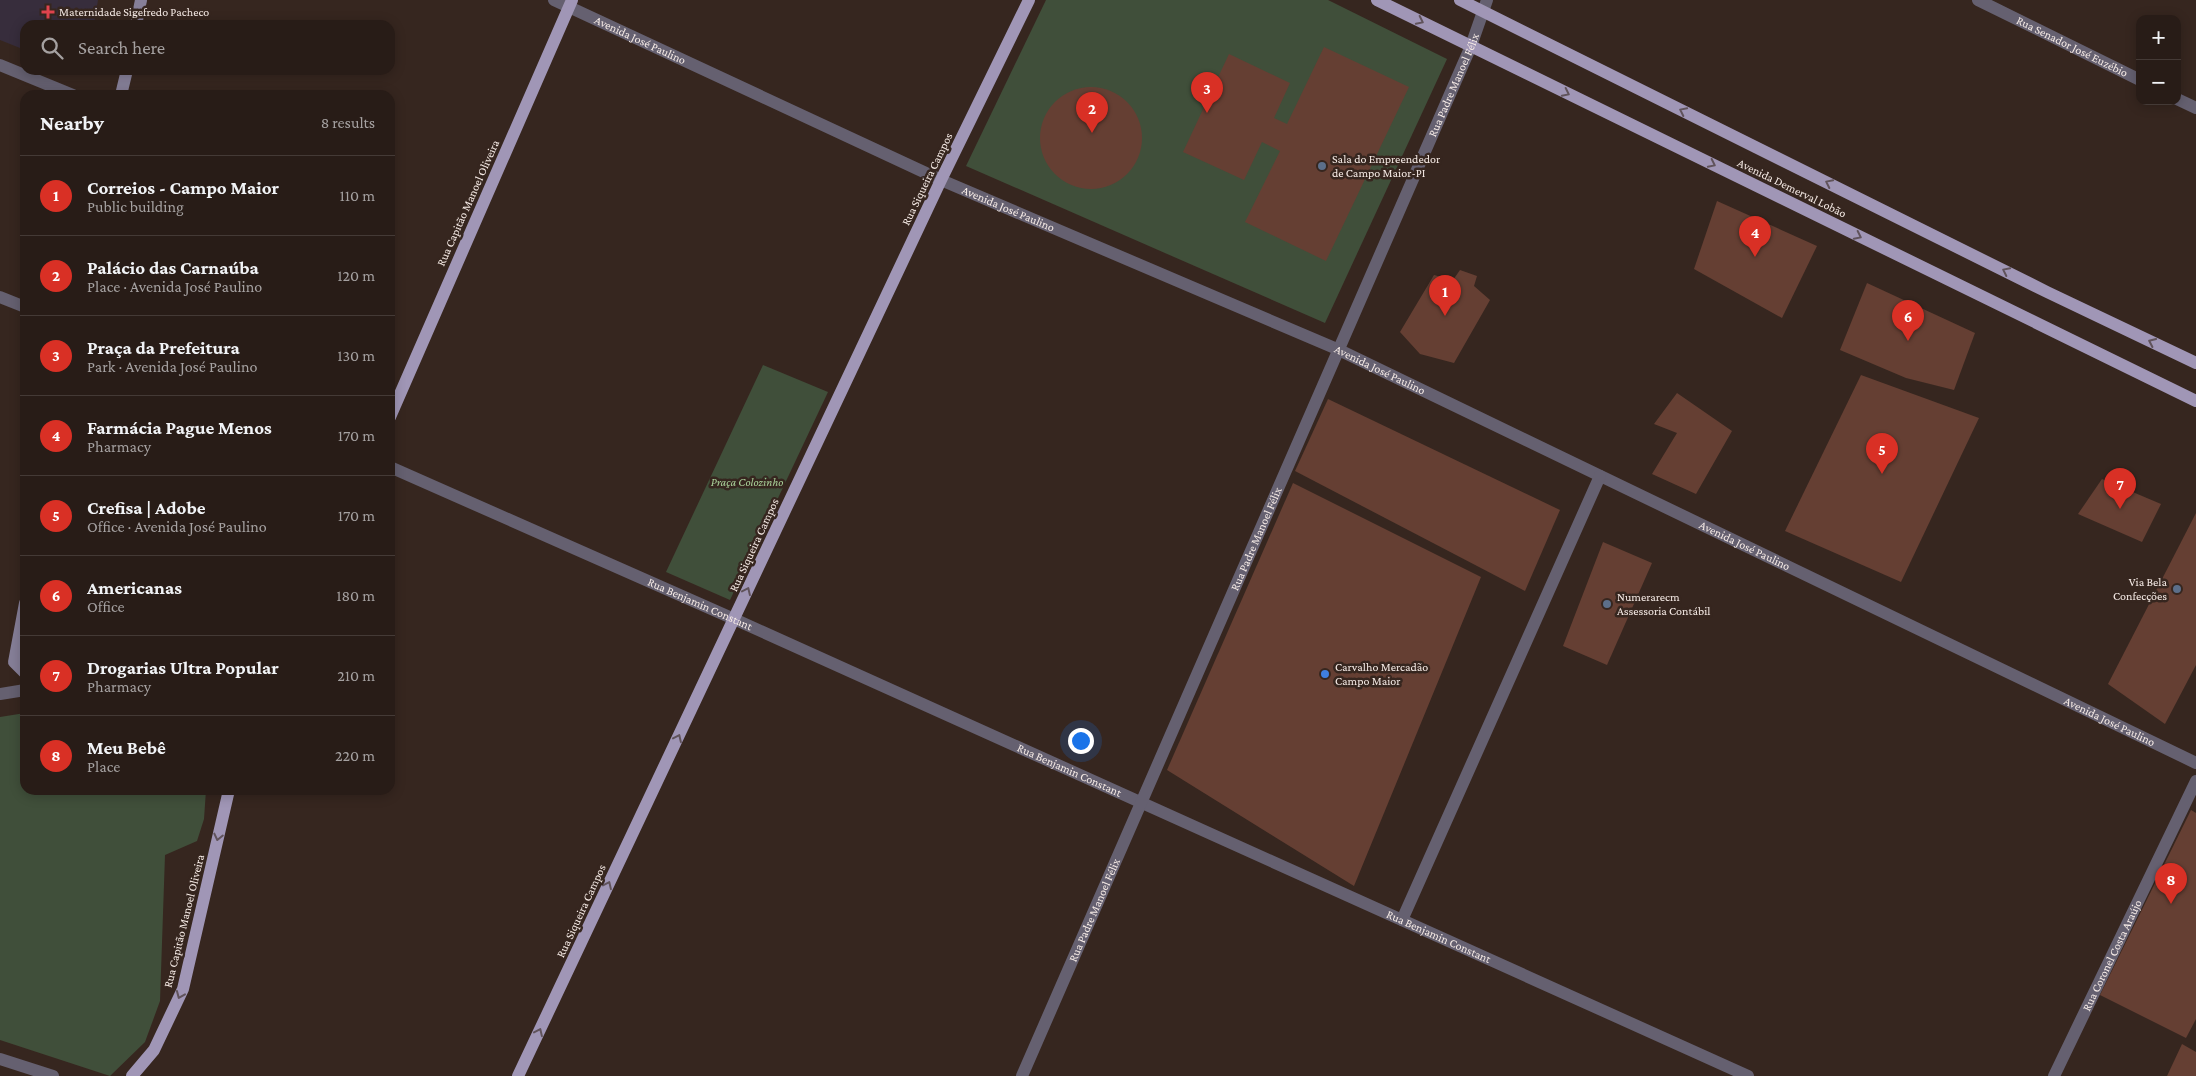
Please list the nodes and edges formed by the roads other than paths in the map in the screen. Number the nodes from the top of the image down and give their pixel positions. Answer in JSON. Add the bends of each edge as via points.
{"nodes":[{"id":1,"x":141,"y":0,"type":"edge"},
{"id":2,"x":554,"y":0,"type":"edge"},
{"id":3,"x":1029,"y":0,"type":"edge"},
{"id":4,"x":1376,"y":0,"type":"edge"},
{"id":5,"x":1460,"y":0,"type":"edge"},
{"id":6,"x":1978,"y":0,"type":"edge"},
{"id":7,"x":570,"y":3,"type":"edge"},
{"id":8,"x":1484,"y":6,"type":"edge"},
{"id":9,"x":137,"y":20,"type":"edge"},
{"id":10,"x":1471,"y":46,"type":"junction"},
{"id":11,"x":0,"y":65,"type":"edge"},
{"id":12,"x":20,"y":73,"type":"edge"},
{"id":13,"x":24,"y":75,"type":"edge"},
{"id":14,"x":125,"y":75,"type":"edge"},
{"id":15,"x":2136,"y":78,"type":"edge"},
{"id":16,"x":61,"y":90,"type":"edge"},
{"id":17,"x":122,"y":90,"type":"edge"},
{"id":18,"x":2181,"y":101,"type":"edge"},
{"id":19,"x":2196,"y":108,"type":"edge"},
{"id":20,"x":941,"y":180,"type":"junction"},
{"id":21,"x":0,"y":297,"type":"edge"},
{"id":22,"x":20,"y":305,"type":"edge"},
{"id":23,"x":1337,"y":349,"type":"junction"},
{"id":24,"x":2196,"y":363,"type":"edge"},
{"id":25,"x":2196,"y":401,"type":"edge"},
{"id":26,"x":395,"y":406,"type":"edge"},
{"id":27,"x":395,"y":469,"type":"edge"},
{"id":28,"x":1600,"y":476,"type":"junction"},
{"id":29,"x":734,"y":619,"type":"junction"},
{"id":30,"x":20,"y":630,"type":"edge"},
{"id":31,"x":20,"y":668,"type":"edge"},
{"id":32,"x":20,"y":691,"type":"edge"},
{"id":33,"x":0,"y":694,"type":"edge"},
{"id":34,"x":2196,"y":763,"type":"edge"},
{"id":35,"x":2196,"y":781,"type":"edge"},
{"id":36,"x":228,"y":795,"type":"edge"},
{"id":37,"x":1141,"y":802,"type":"junction"},
{"id":38,"x":1402,"y":920,"type":"junction"},
{"id":39,"x":0,"y":1059,"type":"edge"},
{"id":40,"x":53,"y":1076,"type":"edge"},
{"id":41,"x":132,"y":1076,"type":"edge"},
{"id":42,"x":518,"y":1076,"type":"edge"},
{"id":43,"x":1022,"y":1076,"type":"edge"},
{"id":44,"x":1748,"y":1076,"type":"edge"},
{"id":45,"x":2054,"y":1076,"type":"edge"}],
"edges":[{"from":1,"to":9,"type":"main road"},
{"from":2,"to":7,"type":"street","name":"Avenida José Paulino"},
{"from":3,"to":20,"type":"main road","name":"Rua Siqueira Campos"},
{"from":4,"to":10,"type":"main road","name":"Avenida Demerval Lobão","one_way":true},
{"from":5,"to":8,"type":"main road","name":"Avenida Demerval Lobão"},
{"from":6,"to":15,"type":"street","name":"Rua Senador José Euzébio"},
{"from":7,"to":20,"type":"street","name":"Avenida José Paulino"},
{"from":7,"to":26,"type":"main road","name":"Rua Capitão Manoel Oliveira"},
{"from":8,"to":10,"type":"street","name":"Rua Padre Manoel Félix"},
{"from":24,"to":8,"type":"main road","name":"Avenida Demerval Lobão","one_way":true,"via":[[2048,292]]},
{"from":10,"to":23,"type":"street","name":"Rua Padre Manoel Félix"},
{"from":10,"to":25,"type":"main road","name":"Avenida Demerval Lobão","one_way":true},
{"from":11,"to":12,"type":"street"},
{"from":13,"to":16,"type":"street"},
{"from":14,"to":17,"type":"main road"},
{"from":18,"to":19,"type":"street"},
{"from":20,"to":23,"type":"street","name":"Avenida José Paulino"},
{"from":29,"to":20,"type":"main road","name":"Rua Siqueira Campos","one_way":true},
{"from":21,"to":22,"type":"street"},
{"from":23,"to":28,"type":"street","name":"Avenida José Paulino"},
{"from":23,"to":37,"type":"street","name":"Rua Padre Manoel Félix"},
{"from":27,"to":29,"type":"street","name":"Rua Benjamin Constant"},
{"from":28,"to":34,"type":"street","name":"Avenida José Paulino"},
{"from":28,"to":38,"type":"street"},
{"from":29,"to":37,"type":"street","name":"Rua Benjamin Constant"},
{"from":42,"to":29,"type":"main road","name":"Rua Siqueira Campos","one_way":true},
{"from":30,"to":31,"type":"main road","via":[[14,662]]},
{"from":32,"to":33,"type":"street"},
{"from":35,"to":45,"type":"street","name":"Rua Coronel Costa Araújo"},
{"from":36,"to":41,"type":"main road","name":"Rua Capitão Manoel Oliveira","one_way":true,"via":[[183,989],[154,1050]]},
{"from":37,"to":38,"type":"street","name":"Rua Benjamin Constant"},
{"from":37,"to":43,"type":"street","name":"Rua Padre Manoel Félix"},
{"from":38,"to":44,"type":"street","name":"Rua Benjamin Constant"},
{"from":39,"to":40,"type":"street"}]}
